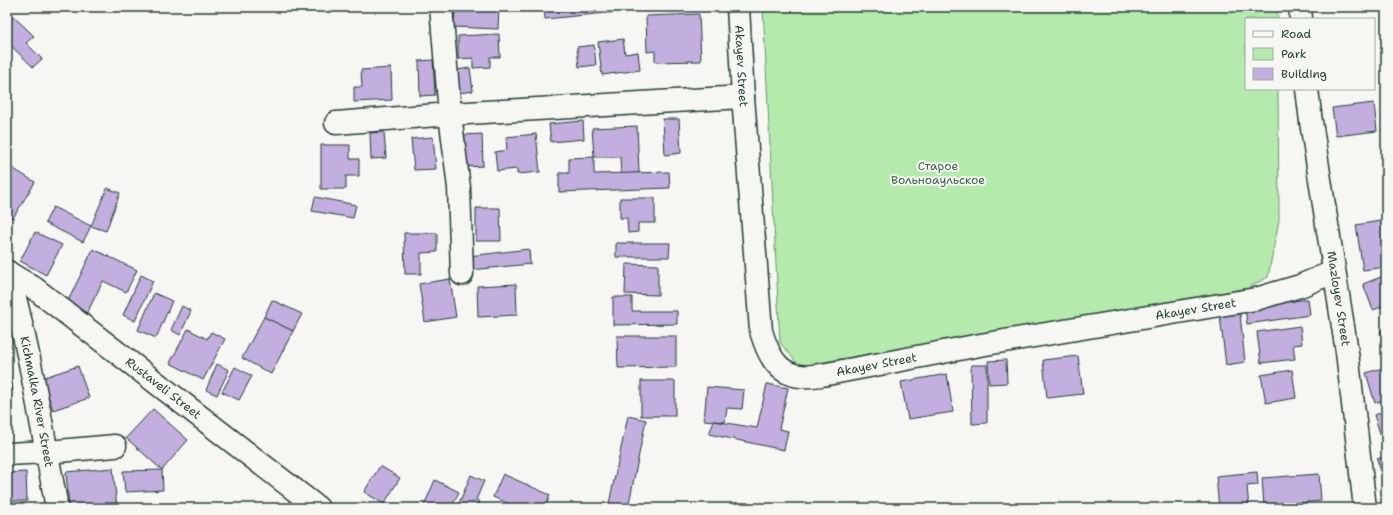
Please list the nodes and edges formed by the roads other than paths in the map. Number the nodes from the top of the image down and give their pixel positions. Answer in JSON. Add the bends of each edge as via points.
{"nodes":[{"id":1,"x":441,"y":7,"type":"edge"},
{"id":2,"x":738,"y":7,"type":"edge"},
{"id":3,"x":1300,"y":7,"type":"edge"},
{"id":4,"x":1301,"y":18,"type":"edge"},
{"id":5,"x":1307,"y":90,"type":"edge"},
{"id":6,"x":743,"y":97,"type":"junction"},
{"id":7,"x":450,"y":114,"type":"junction"},
{"id":8,"x":336,"y":123,"type":"dead end"},
{"id":9,"x":8,"y":272,"type":"edge"},
{"id":10,"x":1334,"y":272,"type":"junction"},
{"id":11,"x":462,"y":274,"type":"dead end"},
{"id":12,"x":115,"y":446,"type":"dead end"},
{"id":13,"x":47,"y":452,"type":"junction"},
{"id":14,"x":7,"y":454,"type":"edge"},
{"id":15,"x":57,"y":508,"type":"edge"},
{"id":16,"x":318,"y":508,"type":"edge"},
{"id":17,"x":1365,"y":508,"type":"edge"}],
"edges":[{"from":1,"to":7,"type":"street"},
{"from":2,"to":6,"type":"street","name":"Akayev Street"},
{"from":3,"to":4,"type":"street"},
{"from":5,"to":10,"type":"street","name":"Mazloyev Street"},
{"from":6,"to":7,"type":"street"},
{"from":6,"to":10,"type":"street","name":"Akayev Street","via":[[761,331],[768,352],[785,373],[799,376],[822,375],[980,345],[1256,299],[1300,286]]},
{"from":7,"to":8,"type":"street"},
{"from":7,"to":11,"type":"street","via":[[459,188]]},
{"from":9,"to":13,"type":"street","name":"Kichmalka River Street"},
{"from":9,"to":16,"type":"street","name":"Rustaveli Street","via":[[34,288]]},
{"from":10,"to":17,"type":"street","name":"Mazloyev Street","via":[[1347,352]]},
{"from":12,"to":13,"type":"street"},
{"from":13,"to":14,"type":"street"},
{"from":13,"to":15,"type":"street","name":"Kichmalka River Street"}]}
